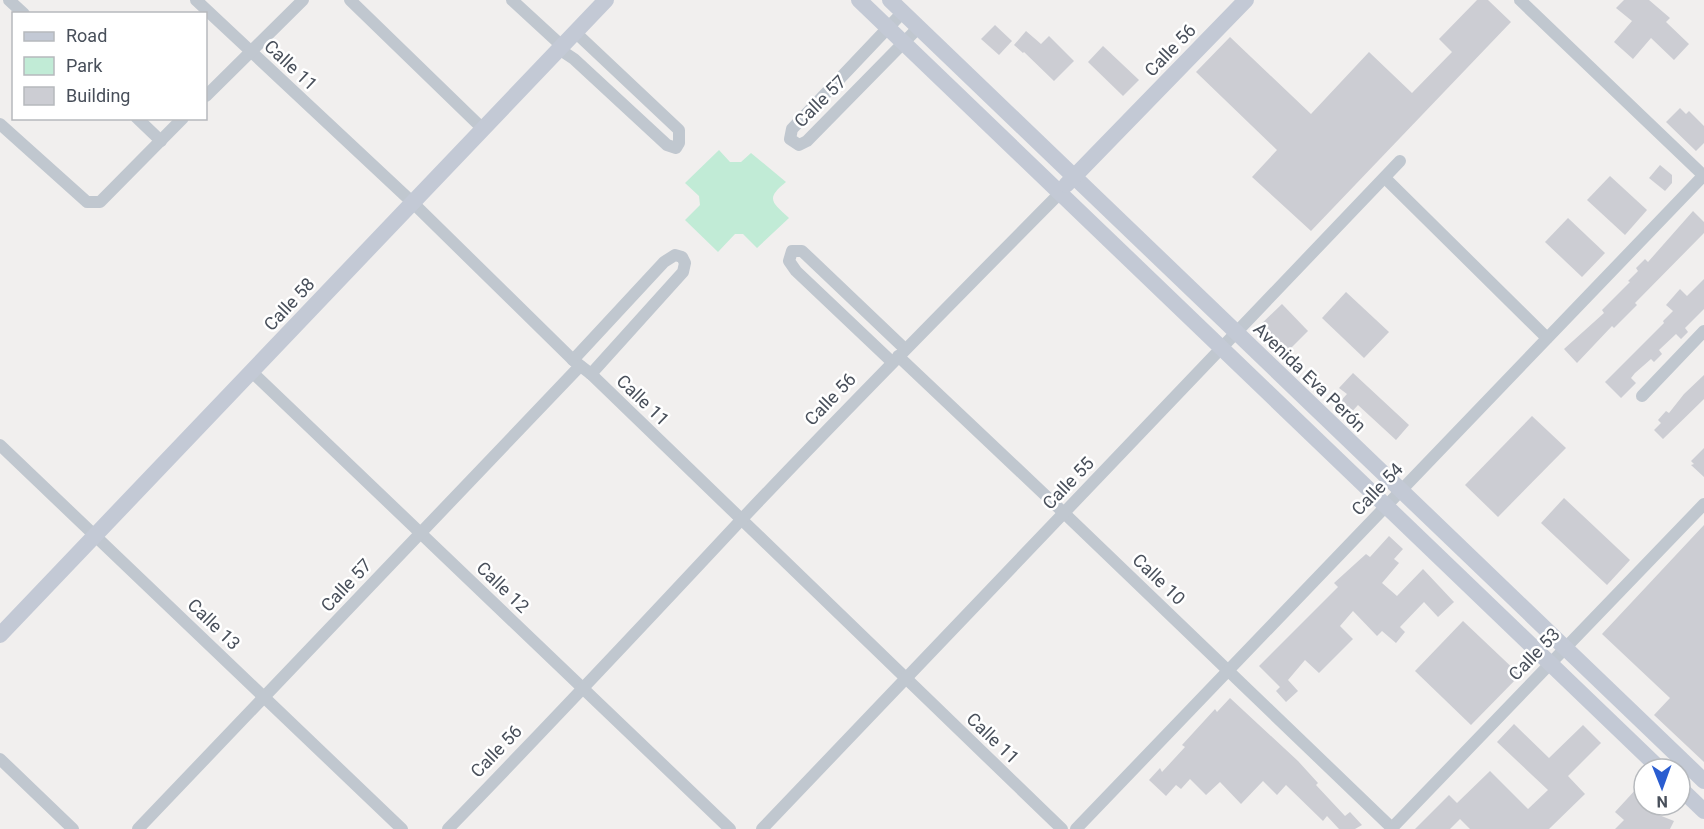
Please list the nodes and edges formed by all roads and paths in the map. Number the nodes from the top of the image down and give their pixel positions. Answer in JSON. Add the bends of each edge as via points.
{"nodes":[{"id":1,"x":9,"y":0,"type":"edge"},
{"id":2,"x":196,"y":0,"type":"edge"},
{"id":3,"x":303,"y":0,"type":"edge"},
{"id":4,"x":350,"y":0,"type":"edge"},
{"id":5,"x":512,"y":0,"type":"edge"},
{"id":6,"x":606,"y":0,"type":"edge"},
{"id":7,"x":860,"y":0,"type":"edge"},
{"id":8,"x":890,"y":0,"type":"edge"},
{"id":9,"x":1246,"y":0,"type":"edge"},
{"id":10,"x":1520,"y":0,"type":"edge"},
{"id":11,"x":22,"y":12,"type":"edge"},
{"id":12,"x":903,"y":12,"type":"junction"},
{"id":13,"x":919,"y":27,"type":"junction"},
{"id":14,"x":889,"y":28,"type":"junction"},
{"id":15,"x":575,"y":32,"type":"junction"},
{"id":16,"x":903,"y":42,"type":"junction"},
{"id":17,"x":560,"y":48,"type":"junction"},
{"id":18,"x":250,"y":51,"type":"junction"},
{"id":19,"x":207,"y":95,"type":"edge"},
{"id":20,"x":139,"y":120,"type":"edge"},
{"id":21,"x":181,"y":120,"type":"edge"},
{"id":22,"x":0,"y":124,"type":"edge"},
{"id":23,"x":483,"y":129,"type":"junction"},
{"id":24,"x":161,"y":141,"type":"junction"},
{"id":25,"x":1400,"y":161,"type":"dead end"},
{"id":26,"x":1704,"y":175,"type":"edge"},
{"id":27,"x":1074,"y":177,"type":"junction"},
{"id":28,"x":1384,"y":178,"type":"junction"},
{"id":29,"x":1060,"y":193,"type":"junction"},
{"id":30,"x":412,"y":202,"type":"junction"},
{"id":31,"x":1704,"y":331,"type":"edge"},
{"id":32,"x":1237,"y":333,"type":"junction"},
{"id":33,"x":1547,"y":338,"type":"junction"},
{"id":34,"x":1222,"y":348,"type":"junction"},
{"id":35,"x":899,"y":356,"type":"junction"},
{"id":36,"x":576,"y":363,"type":"junction"},
{"id":37,"x":252,"y":372,"type":"junction"},
{"id":38,"x":591,"y":375,"type":"junction"},
{"id":39,"x":1642,"y":396,"type":"dead end"},
{"id":40,"x":0,"y":445,"type":"edge"},
{"id":41,"x":1401,"y":490,"type":"junction"},
{"id":42,"x":1704,"y":504,"type":"edge"},
{"id":43,"x":1386,"y":506,"type":"junction"},
{"id":44,"x":1064,"y":513,"type":"junction"},
{"id":45,"x":741,"y":520,"type":"junction"},
{"id":46,"x":420,"y":532,"type":"junction"},
{"id":47,"x":96,"y":536,"type":"junction"},
{"id":48,"x":0,"y":635,"type":"edge"},
{"id":49,"x":1565,"y":648,"type":"junction"},
{"id":50,"x":1550,"y":663,"type":"junction"},
{"id":51,"x":1228,"y":670,"type":"junction"},
{"id":52,"x":905,"y":679,"type":"junction"},
{"id":53,"x":584,"y":689,"type":"junction"},
{"id":54,"x":264,"y":697,"type":"junction"},
{"id":55,"x":1648,"y":757,"type":"edge"},
{"id":56,"x":0,"y":759,"type":"edge"},
{"id":57,"x":1704,"y":781,"type":"edge"},
{"id":58,"x":1692,"y":800,"type":"edge"},
{"id":59,"x":1704,"y":811,"type":"edge"},
{"id":60,"x":73,"y":829,"type":"edge"},
{"id":61,"x":138,"y":829,"type":"edge"},
{"id":62,"x":402,"y":829,"type":"edge"},
{"id":63,"x":448,"y":829,"type":"edge"},
{"id":64,"x":730,"y":829,"type":"edge"},
{"id":65,"x":762,"y":829,"type":"edge"},
{"id":66,"x":1062,"y":829,"type":"edge"},
{"id":67,"x":1076,"y":829,"type":"edge"},
{"id":68,"x":1392,"y":829,"type":"edge"}],
"edges":[{"from":1,"to":11,"type":"street"},
{"from":2,"to":18,"type":"street","name":"Calle 11"},
{"from":3,"to":18,"type":"street"},
{"from":4,"to":23,"type":"street"},
{"from":5,"to":17,"type":"street"},
{"from":6,"to":15,"type":"main road","name":"Calle 58"},
{"from":7,"to":14,"type":"main road"},
{"from":8,"to":12,"type":"main road","name":"Avenida Eva Perón"},
{"from":9,"to":27,"type":"main road","name":"Calle 56"},
{"from":10,"to":26,"type":"street"},
{"from":12,"to":13,"type":"main road","name":"Avenida Eva Perón"},
{"from":12,"to":14,"type":"street","name":"Calle 57"},
{"from":13,"to":16,"type":"street","name":"Calle 57"},
{"from":13,"to":27,"type":"main road","name":"Avenida Eva Perón"},
{"from":14,"to":16,"type":"main road"},
{"from":14,"to":16,"type":"street","name":"Calle 57","via":[[792,129],[790,139],[799,146],[807,141]]},
{"from":15,"to":17,"type":"main road","name":"Calle 58"},
{"from":15,"to":17,"type":"street","via":[[679,130],[676,148]]},
{"from":16,"to":29,"type":"main road"},
{"from":17,"to":23,"type":"main road","name":"Calle 58"},
{"from":18,"to":19,"type":"street"},
{"from":18,"to":30,"type":"street","name":"Calle 11"},
{"from":20,"to":24,"type":"street"},
{"from":21,"to":24,"type":"street"},
{"from":22,"to":24,"type":"street","via":[[92,203],[100,202]]},
{"from":23,"to":30,"type":"main road","name":"Calle 58"},
{"from":25,"to":28,"type":"street","name":"Calle 55"},
{"from":26,"to":33,"type":"street","name":"Calle 54"},
{"from":27,"to":29,"type":"main road","name":"Calle 56"},
{"from":27,"to":32,"type":"main road","name":"Avenida Eva Perón"},
{"from":28,"to":32,"type":"street","name":"Calle 55"},
{"from":28,"to":33,"type":"street"},
{"from":29,"to":34,"type":"main road"},
{"from":29,"to":35,"type":"street","name":"Calle 56"},
{"from":30,"to":36,"type":"street","name":"Calle 11"},
{"from":30,"to":37,"type":"main road","name":"Calle 58"},
{"from":31,"to":39,"type":"street"},
{"from":32,"to":34,"type":"street","name":"Calle 55"},
{"from":32,"to":41,"type":"main road","name":"Avenida Eva Perón"},
{"from":33,"to":41,"type":"street","name":"Calle 54"},
{"from":34,"to":43,"type":"main road"},
{"from":34,"to":44,"type":"street","name":"Calle 55"},
{"from":35,"to":35,"type":"street","name":"Calle 10","via":[[802,251],[792,251],[789,261],[796,271]]},
{"from":35,"to":44,"type":"street","name":"Calle 10"},
{"from":35,"to":45,"type":"street","name":"Calle 56"},
{"from":36,"to":38,"type":"street","name":"Calle 11"},
{"from":36,"to":38,"type":"street","name":"Calle 57","via":[[664,262],[675,255],[682,257],[683,272]]},
{"from":36,"to":46,"type":"street","name":"Calle 57"},
{"from":37,"to":46,"type":"street","name":"Calle 12"},
{"from":37,"to":47,"type":"main road","name":"Calle 58"},
{"from":38,"to":45,"type":"street","name":"Calle 11"},
{"from":40,"to":47,"type":"street","name":"Calle 13"},
{"from":41,"to":43,"type":"street","name":"Calle 54"},
{"from":41,"to":49,"type":"main road","name":"Avenida Eva Perón"},
{"from":42,"to":49,"type":"street","name":"Calle 53"},
{"from":43,"to":50,"type":"main road"},
{"from":43,"to":51,"type":"street","name":"Calle 54"},
{"from":44,"to":51,"type":"street","name":"Calle 10"},
{"from":44,"to":52,"type":"street","name":"Calle 55"},
{"from":45,"to":52,"type":"street","name":"Calle 11"},
{"from":45,"to":53,"type":"street","name":"Calle 56"},
{"from":46,"to":53,"type":"street","name":"Calle 12"},
{"from":46,"to":54,"type":"street","name":"Calle 57"},
{"from":47,"to":48,"type":"main road","name":"Calle 58"},
{"from":47,"to":54,"type":"street","name":"Calle 13"},
{"from":49,"to":50,"type":"street","name":"Calle 53"},
{"from":49,"to":57,"type":"main road","name":"Avenida Eva Perón"},
{"from":50,"to":55,"type":"main road"},
{"from":50,"to":68,"type":"street","name":"Calle 53"},
{"from":51,"to":67,"type":"street","name":"Calle 54"},
{"from":51,"to":68,"type":"street","name":"Calle 10"},
{"from":52,"to":65,"type":"street","name":"Calle 55"},
{"from":52,"to":66,"type":"street","name":"Calle 11"},
{"from":53,"to":63,"type":"street","name":"Calle 56"},
{"from":53,"to":64,"type":"street","name":"Calle 12"},
{"from":54,"to":61,"type":"street","name":"Calle 57"},
{"from":54,"to":62,"type":"street","name":"Calle 13"},
{"from":56,"to":60,"type":"street"},
{"from":58,"to":59,"type":"main road"}]}
